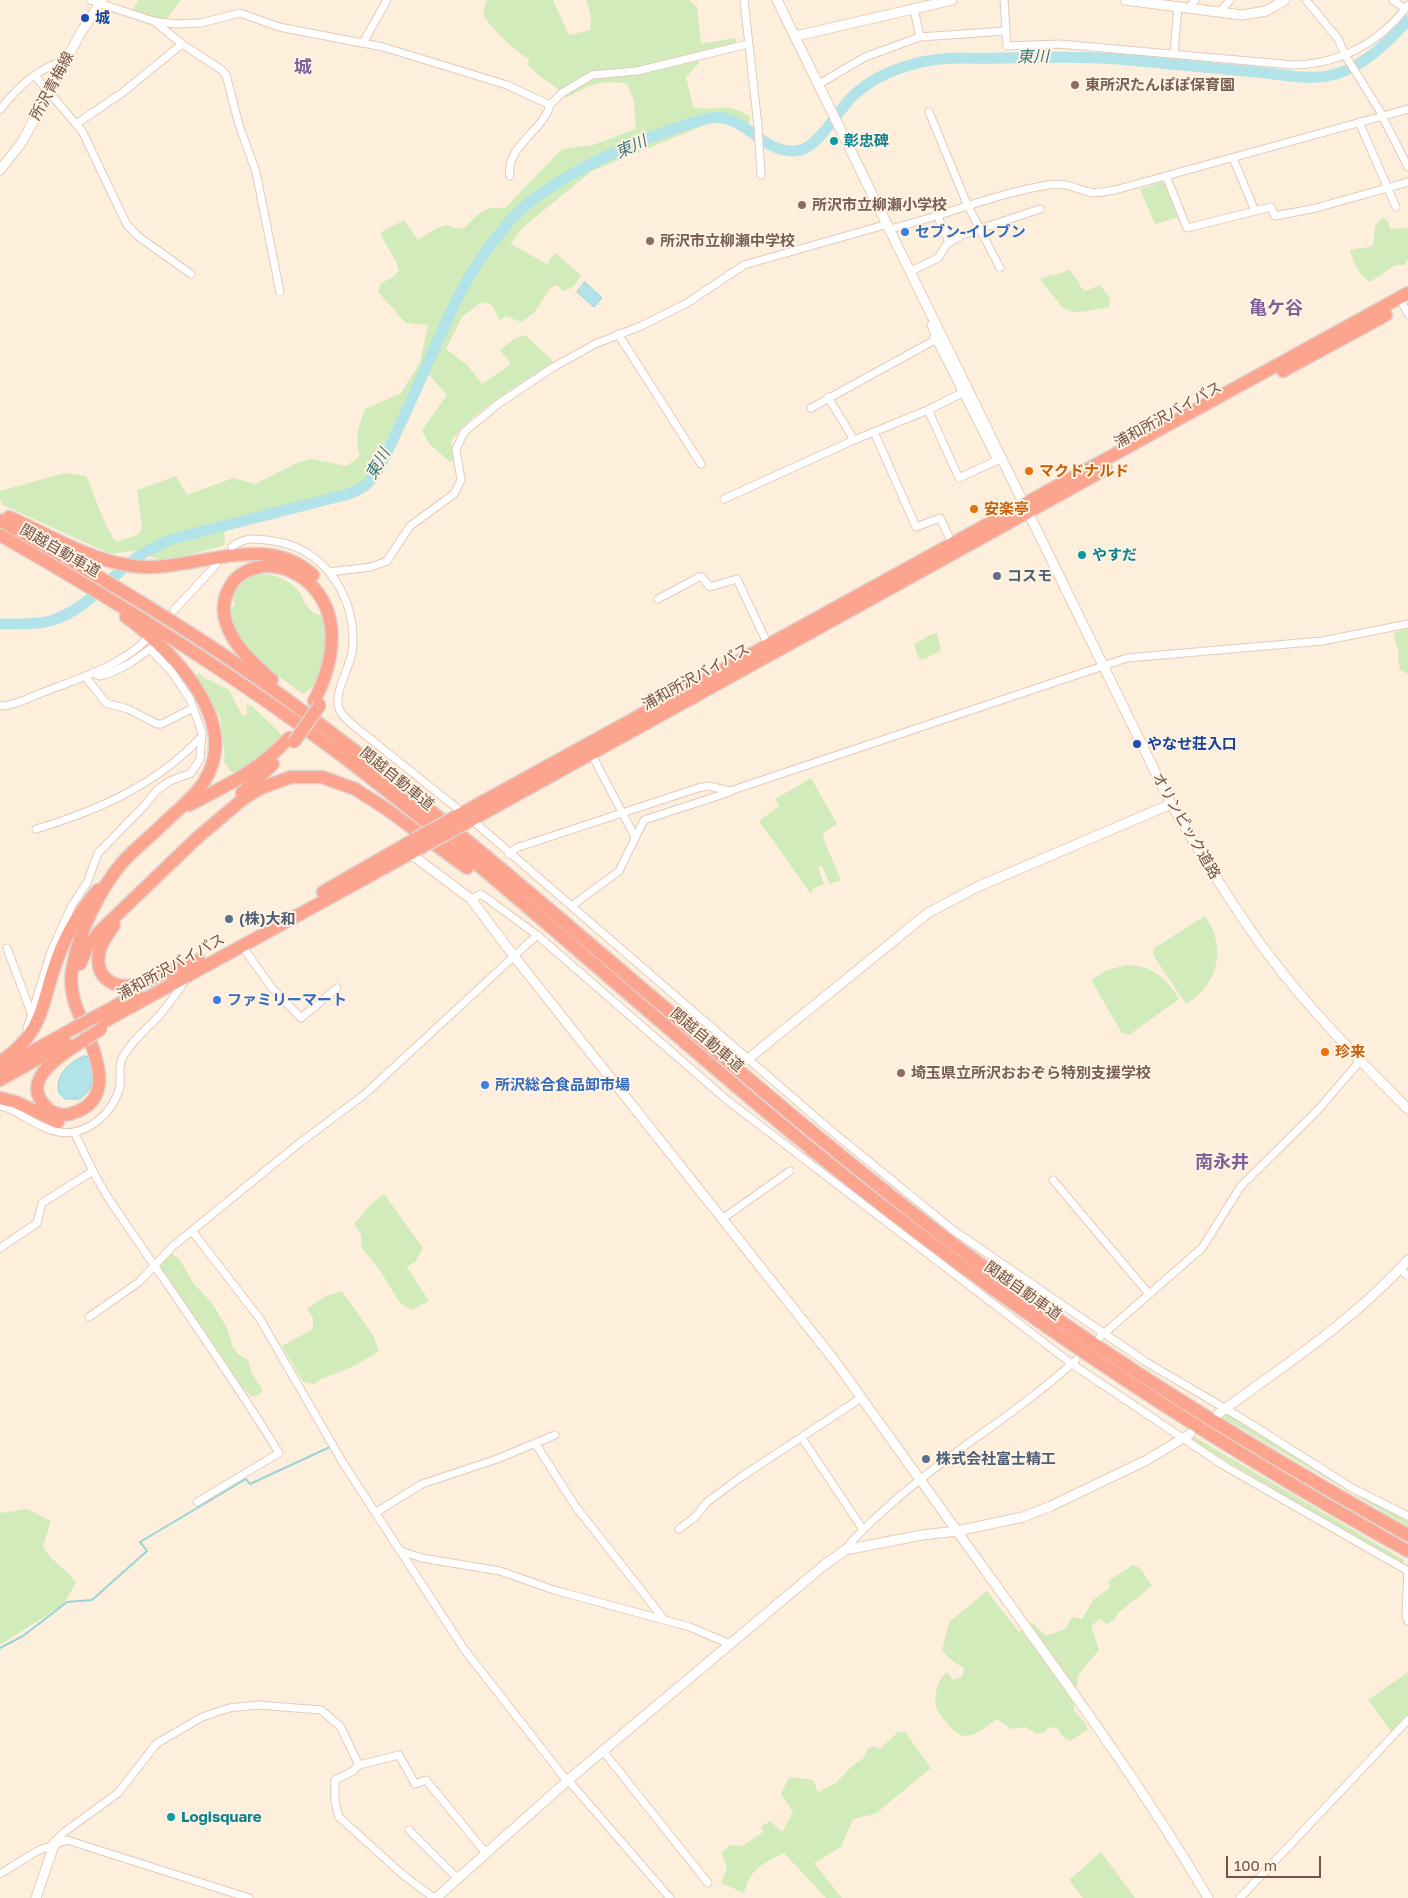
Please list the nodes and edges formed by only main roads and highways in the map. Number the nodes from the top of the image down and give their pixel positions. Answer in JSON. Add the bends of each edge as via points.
{"nodes":[{"id":1,"x":1408,"y":293,"type":"edge"},
{"id":2,"x":1406,"y":307,"type":"edge"},
{"id":3,"x":1027,"y":508,"type":"junction"},
{"id":4,"x":0,"y":513,"type":"edge"},
{"id":5,"x":0,"y":520,"type":"edge"},
{"id":6,"x":0,"y":536,"type":"edge"},
{"id":7,"x":108,"y":600,"type":"junction"},
{"id":8,"x":317,"y":703,"type":"junction"},
{"id":9,"x":291,"y":740,"type":"junction"},
{"id":10,"x":386,"y":775,"type":"junction"},
{"id":11,"x":463,"y":818,"type":"junction"},
{"id":12,"x":166,"y":821,"type":"junction"},
{"id":13,"x":196,"y":838,"type":"junction"},
{"id":14,"x":406,"y":850,"type":"junction"},
{"id":15,"x":122,"y":864,"type":"junction"},
{"id":16,"x":127,"y":906,"type":"junction"},
{"id":17,"x":550,"y":928,"type":"junction"},
{"id":18,"x":199,"y":960,"type":"junction"},
{"id":19,"x":98,"y":1024,"type":"junction"},
{"id":20,"x":81,"y":1034,"type":"junction"},
{"id":21,"x":0,"y":1062,"type":"edge"},
{"id":22,"x":0,"y":1070,"type":"edge"},
{"id":23,"x":0,"y":1080,"type":"edge"},
{"id":24,"x":0,"y":1098,"type":"edge"},
{"id":25,"x":1408,"y":1535,"type":"edge"},
{"id":26,"x":1408,"y":1551,"type":"edge"}],
"edges":[{"from":1,"to":3,"type":"highway","name":"浦和所沢バイパス"},
{"from":2,"to":3,"type":"highway","name":"浦和所沢バイパス"},
{"from":3,"to":11,"type":"highway","name":"浦和所沢バイパス","via":[[592,753]]},
{"from":3,"to":11,"type":"highway","name":"浦和所沢バイパス","via":[[952,543]]},
{"from":4,"to":8,"type":"highway","via":[[106,560],[145,567],[174,566],[255,554],[279,556],[308,571],[333,601],[340,630],[337,661]]},
{"from":5,"to":10,"type":"highway","name":"関越自動車道","via":[[94,573],[238,665]]},
{"from":6,"to":7,"type":"highway","name":"関越自動車道"},
{"from":7,"to":12,"type":"highway","via":[[174,660],[197,690],[211,720],[215,745],[208,775],[195,794]]},
{"from":7,"to":17,"type":"highway","name":"関越自動車道","via":[[230,675],[343,757]]},
{"from":8,"to":9,"type":"highway"},
{"from":8,"to":10,"type":"highway","via":[[332,646],[325,605],[307,581],[289,570],[265,566],[244,572],[233,582],[225,601],[226,623],[238,647],[264,673]]},
{"from":9,"to":12,"type":"highway","via":[[244,777]]},
{"from":9,"to":13,"type":"highway"},
{"from":10,"to":25,"type":"highway","name":"関越自動車道","via":[[768,1096],[941,1235],[1071,1329],[1219,1425]]},
{"from":11,"to":14,"type":"highway","name":"浦和所沢バイパス","bridge":true},
{"from":12,"to":15,"type":"highway"},
{"from":13,"to":16,"type":"highway"},
{"from":13,"to":17,"type":"highway","via":[[243,799],[271,783],[301,776],[332,779],[385,808]]},
{"from":14,"to":18,"type":"highway","name":"浦和所沢バイパス"},
{"from":14,"to":19,"type":"highway","name":"浦和所沢バイパス","via":[[242,946]]},
{"from":15,"to":20,"type":"highway","via":[[108,883],[86,926],[71,975],[74,1000],[99,1064],[98,1086],[88,1103],[78,1111],[66,1115],[54,1113],[41,1101],[38,1090],[40,1078]]},
{"from":15,"to":21,"type":"highway","via":[[87,903],[66,936],[36,1027],[19,1048]]},
{"from":16,"to":18,"type":"highway","via":[[105,938],[100,952],[101,970],[108,980],[117,986],[130,986]]},
{"from":16,"to":24,"type":"highway","via":[[92,940],[79,971],[78,988],[82,1003],[106,1070],[104,1090],[98,1103],[82,1117],[63,1123]]},
{"from":17,"to":26,"type":"highway","name":"関越自動車道","via":[[820,1157],[971,1273],[1208,1435]]},
{"from":18,"to":19,"type":"highway","name":"浦和所沢バイパス"},
{"from":19,"to":20,"type":"highway","name":"浦和所沢バイパス"},
{"from":20,"to":22,"type":"highway","name":"浦和所沢バイパス"},
{"from":20,"to":23,"type":"highway","name":"浦和所沢バイパス"}]}
